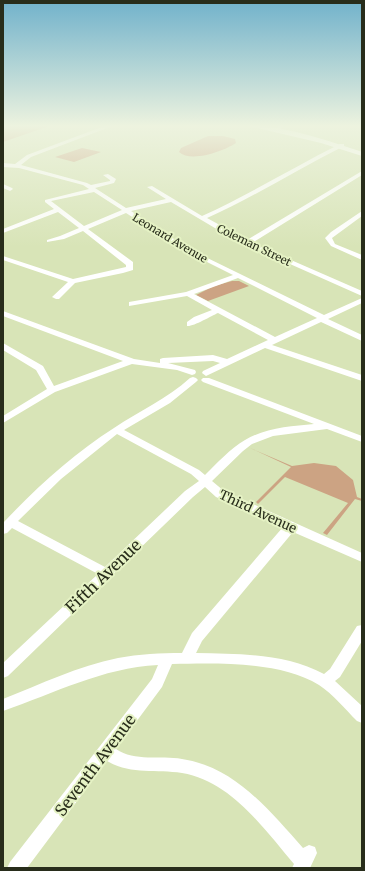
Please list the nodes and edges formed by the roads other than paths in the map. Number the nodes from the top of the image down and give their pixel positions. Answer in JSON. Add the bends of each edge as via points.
{"nodes":[{"id":1,"x":14,"y":166,"type":"edge"},
{"id":2,"x":18,"y":166,"type":"edge"},
{"id":3,"x":302,"y":166,"type":"edge"},
{"id":4,"x":3,"y":170,"type":"edge"},
{"id":5,"x":362,"y":173,"type":"edge"},
{"id":6,"x":106,"y":175,"type":"dead end"},
{"id":7,"x":3,"y":186,"type":"edge"},
{"id":8,"x":150,"y":187,"type":"dead end"},
{"id":9,"x":10,"y":189,"type":"dead end"},
{"id":10,"x":93,"y":189,"type":"junction"},
{"id":11,"x":171,"y":200,"type":"junction"},
{"id":12,"x":58,"y":210,"type":"junction"},
{"id":13,"x":126,"y":210,"type":"junction"},
{"id":14,"x":362,"y":213,"type":"edge"},
{"id":15,"x":202,"y":218,"type":"junction"},
{"id":16,"x":3,"y":226,"type":"edge"},
{"id":17,"x":10,"y":228,"type":"junction"},
{"id":18,"x":84,"y":228,"type":"junction"},
{"id":19,"x":3,"y":231,"type":"edge"},
{"id":20,"x":49,"y":241,"type":"dead end"},
{"id":21,"x":248,"y":243,"type":"junction"},
{"id":22,"x":361,"y":257,"type":"edge"},
{"id":23,"x":3,"y":258,"type":"edge"},
{"id":24,"x":238,"y":276,"type":"junction"},
{"id":25,"x":73,"y":281,"type":"junction"},
{"id":26,"x":188,"y":294,"type":"junction"},
{"id":27,"x":362,"y":294,"type":"edge"},
{"id":28,"x":56,"y":297,"type":"dead end"},
{"id":29,"x":362,"y":300,"type":"edge"},
{"id":30,"x":132,"y":304,"type":"dead end"},
{"id":31,"x":218,"y":310,"type":"junction"},
{"id":32,"x":3,"y":313,"type":"edge"},
{"id":33,"x":323,"y":318,"type":"junction"},
{"id":34,"x":190,"y":324,"type":"dead end"},
{"id":35,"x":362,"y":338,"type":"edge"},
{"id":36,"x":274,"y":340,"type":"junction"},
{"id":37,"x":264,"y":345,"type":"junction"},
{"id":38,"x":3,"y":346,"type":"edge"},
{"id":39,"x":131,"y":361,"type":"junction"},
{"id":40,"x":150,"y":361,"type":"dead end"},
{"id":41,"x":227,"y":362,"type":"junction"},
{"id":42,"x":193,"y":376,"type":"junction"},
{"id":43,"x":206,"y":376,"type":"junction"},
{"id":44,"x":362,"y":378,"type":"edge"},
{"id":45,"x":52,"y":390,"type":"junction"},
{"id":46,"x":3,"y":420,"type":"edge"},
{"id":47,"x":329,"y":426,"type":"junction"},
{"id":48,"x":117,"y":430,"type":"junction"},
{"id":49,"x":362,"y":439,"type":"edge"},
{"id":50,"x":205,"y":482,"type":"junction"},
{"id":51,"x":7,"y":526,"type":"edge"},
{"id":52,"x":291,"y":526,"type":"junction"},
{"id":53,"x":362,"y":558,"type":"edge"},
{"id":54,"x":106,"y":573,"type":"junction"},
{"id":55,"x":362,"y":630,"type":"edge"},
{"id":56,"x":188,"y":658,"type":"junction"},
{"id":57,"x":168,"y":659,"type":"junction"},
{"id":58,"x":3,"y":672,"type":"edge"},
{"id":59,"x":325,"y":682,"type":"junction"},
{"id":60,"x":3,"y":705,"type":"edge"},
{"id":61,"x":362,"y":716,"type":"edge"},
{"id":62,"x":105,"y":751,"type":"junction"},
{"id":63,"x":305,"y":861,"type":"edge"},
{"id":64,"x":16,"y":868,"type":"edge"}],
"edges":[{"from":1,"to":4,"type":"street"},
{"from":2,"to":10,"type":"street","name":"Leonard Avenue","via":[[85,184]]},
{"from":3,"to":15,"type":"street"},
{"from":5,"to":21,"type":"street"},
{"from":6,"to":10,"type":"street","via":[[113,179],[112,182]]},
{"from":7,"to":9,"type":"street"},
{"from":8,"to":11,"type":"street","name":"Coleman Street"},
{"from":10,"to":12,"type":"street","via":[[48,200]]},
{"from":10,"to":13,"type":"street","name":"Leonard Avenue"},
{"from":11,"to":13,"type":"street"},
{"from":11,"to":15,"type":"street","name":"Coleman Street"},
{"from":12,"to":17,"type":"street"},
{"from":12,"to":18,"type":"street"},
{"from":13,"to":18,"type":"street"},
{"from":13,"to":24,"type":"street","name":"Leonard Avenue","via":[[189,251]]},
{"from":14,"to":22,"type":"street","via":[[328,238],[333,245]]},
{"from":15,"to":21,"type":"street","name":"Coleman Street"},
{"from":16,"to":17,"type":"street"},
{"from":17,"to":19,"type":"street"},
{"from":18,"to":20,"type":"street"},
{"from":18,"to":25,"type":"street","via":[[130,264],[130,268]]},
{"from":21,"to":27,"type":"street","name":"Coleman Street"},
{"from":23,"to":25,"type":"street"},
{"from":24,"to":26,"type":"street"},
{"from":24,"to":33,"type":"street","name":"Leonard Avenue"},
{"from":25,"to":28,"type":"street"},
{"from":26,"to":30,"type":"street"},
{"from":26,"to":31,"type":"street"},
{"from":29,"to":33,"type":"street"},
{"from":31,"to":34,"type":"street"},
{"from":31,"to":36,"type":"street"},
{"from":32,"to":39,"type":"street"},
{"from":33,"to":35,"type":"street","name":"Leonard Avenue"},
{"from":33,"to":36,"type":"street"},
{"from":36,"to":37,"type":"street"},
{"from":37,"to":41,"type":"street"},
{"from":37,"to":44,"type":"street"},
{"from":38,"to":45,"type":"street","via":[[40,368]]},
{"from":39,"to":42,"type":"street","via":[[145,365],[177,367]]},
{"from":39,"to":45,"type":"street"},
{"from":40,"to":41,"type":"street","via":[[213,358]]},
{"from":41,"to":43,"type":"street"},
{"from":42,"to":43,"type":"street","via":[[198,382]]},
{"from":42,"to":48,"type":"street","via":[[181,391]]},
{"from":43,"to":47,"type":"street"},
{"from":45,"to":46,"type":"street"},
{"from":47,"to":49,"type":"street"},
{"from":47,"to":50,"type":"street","name":"Fifth Avenue","via":[[279,431],[252,440],[239,448]]},
{"from":48,"to":50,"type":"street","name":"Third Avenue","via":[[195,472]]},
{"from":48,"to":51,"type":"street","via":[[71,465]]},
{"from":50,"to":52,"type":"street","name":"Third Avenue","via":[[220,494]]},
{"from":50,"to":54,"type":"street","name":"Fifth Avenue"},
{"from":51,"to":54,"type":"street"},
{"from":52,"to":53,"type":"street","name":"Third Avenue"},
{"from":52,"to":56,"type":"street","via":[[197,637]]},
{"from":54,"to":58,"type":"street","name":"Fifth Avenue"},
{"from":55,"to":59,"type":"street","via":[[335,673]]},
{"from":56,"to":57,"type":"street"},
{"from":56,"to":59,"type":"street","via":[[269,662],[302,671]]},
{"from":57,"to":60,"type":"street","via":[[134,661],[101,668]]},
{"from":57,"to":62,"type":"street","name":"Seventh Avenue","via":[[157,683]]},
{"from":59,"to":61,"type":"street"},
{"from":62,"to":63,"type":"street","via":[[121,760],[188,767],[221,779],[252,804]]},
{"from":62,"to":64,"type":"street","name":"Seventh Avenue"}]}
